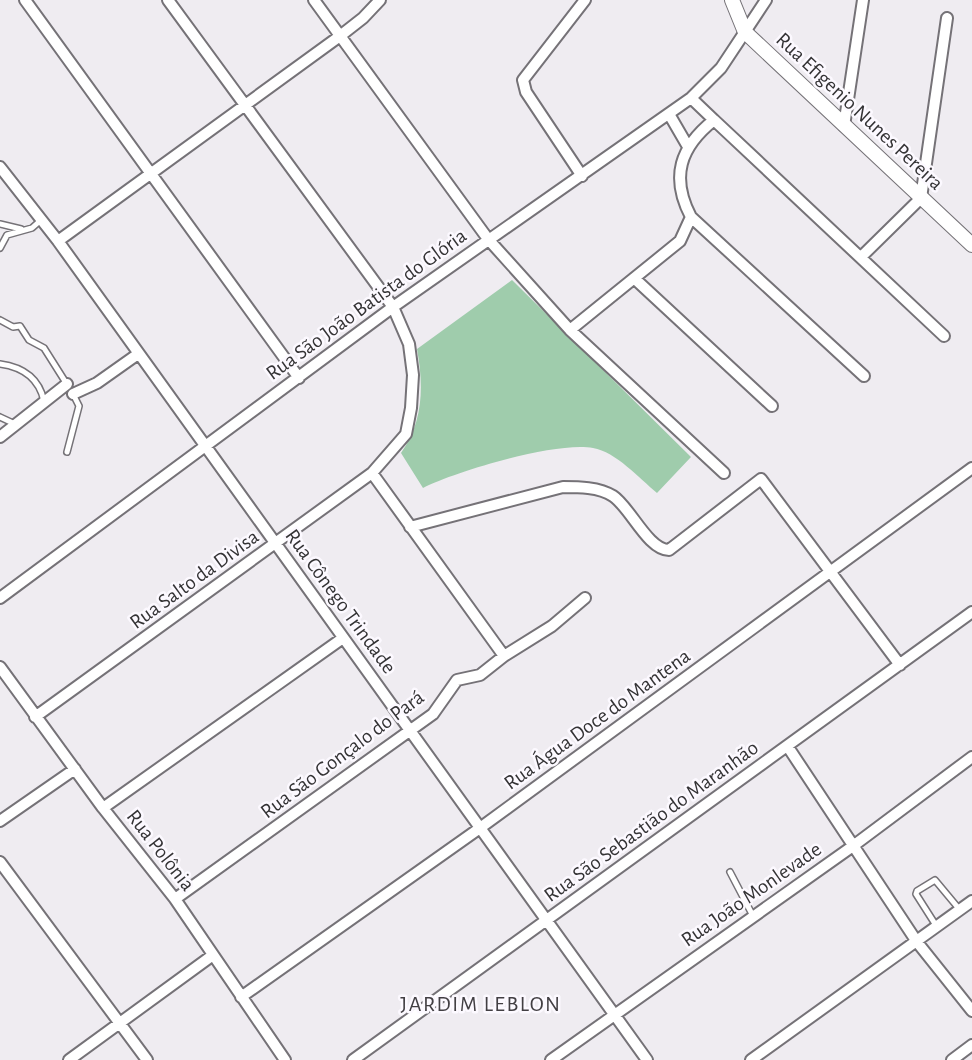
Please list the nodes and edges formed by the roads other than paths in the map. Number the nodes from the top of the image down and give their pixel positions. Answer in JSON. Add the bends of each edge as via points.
{"nodes":[{"id":1,"x":25,"y":0,"type":"edge"},
{"id":2,"x":168,"y":0,"type":"edge"},
{"id":3,"x":314,"y":0,"type":"edge"},
{"id":4,"x":380,"y":0,"type":"edge"},
{"id":5,"x":585,"y":0,"type":"edge"},
{"id":6,"x":732,"y":0,"type":"edge"},
{"id":7,"x":766,"y":0,"type":"edge"},
{"id":8,"x":863,"y":0,"type":"edge"},
{"id":9,"x":947,"y":18,"type":"dead end"},
{"id":10,"x":746,"y":32,"type":"junction"},
{"id":11,"x":340,"y":36,"type":"junction"},
{"id":12,"x":691,"y":98,"type":"junction"},
{"id":13,"x":246,"y":105,"type":"junction"},
{"id":14,"x":669,"y":114,"type":"junction"},
{"id":15,"x":714,"y":120,"type":"junction"},
{"id":16,"x":844,"y":126,"type":"junction"},
{"id":17,"x":687,"y":145,"type":"junction"},
{"id":18,"x":0,"y":167,"type":"edge"},
{"id":19,"x":152,"y":174,"type":"junction"},
{"id":20,"x":582,"y":176,"type":"junction"},
{"id":21,"x":921,"y":198,"type":"junction"},
{"id":22,"x":691,"y":217,"type":"junction"},
{"id":23,"x":41,"y":220,"type":"junction"},
{"id":24,"x":0,"y":224,"type":"edge"},
{"id":25,"x":22,"y":230,"type":"junction"},
{"id":26,"x":488,"y":239,"type":"junction"},
{"id":27,"x":58,"y":241,"type":"junction"},
{"id":28,"x":972,"y":245,"type":"edge"},
{"id":29,"x":0,"y":248,"type":"edge"},
{"id":30,"x":861,"y":256,"type":"junction"},
{"id":31,"x":635,"y":279,"type":"junction"},
{"id":32,"x":393,"y":308,"type":"junction"},
{"id":33,"x":0,"y":320,"type":"edge"},
{"id":34,"x":570,"y":330,"type":"junction"},
{"id":35,"x":944,"y":336,"type":"dead end"},
{"id":36,"x":138,"y":354,"type":"junction"},
{"id":37,"x":0,"y":363,"type":"edge"},
{"id":38,"x":864,"y":376,"type":"dead end"},
{"id":39,"x":299,"y":378,"type":"junction"},
{"id":40,"x":67,"y":384,"type":"junction"},
{"id":41,"x":73,"y":394,"type":"junction"},
{"id":42,"x":44,"y":401,"type":"junction"},
{"id":43,"x":772,"y":406,"type":"dead end"},
{"id":44,"x":0,"y":417,"type":"edge"},
{"id":45,"x":15,"y":425,"type":"junction"},
{"id":46,"x":0,"y":437,"type":"edge"},
{"id":47,"x":204,"y":445,"type":"junction"},
{"id":48,"x":67,"y":453,"type":"dead end"},
{"id":49,"x":972,"y":468,"type":"edge"},
{"id":50,"x":372,"y":473,"type":"junction"},
{"id":51,"x":724,"y":473,"type":"dead end"},
{"id":52,"x":410,"y":527,"type":"junction"},
{"id":53,"x":276,"y":544,"type":"junction"},
{"id":54,"x":832,"y":573,"type":"junction"},
{"id":55,"x":0,"y":598,"type":"edge"},
{"id":56,"x":585,"y":598,"type":"dead end"},
{"id":57,"x":972,"y":612,"type":"edge"},
{"id":58,"x":343,"y":638,"type":"junction"},
{"id":59,"x":504,"y":656,"type":"junction"},
{"id":60,"x":900,"y":665,"type":"junction"},
{"id":61,"x":0,"y":667,"type":"edge"},
{"id":62,"x":35,"y":717,"type":"junction"},
{"id":63,"x":410,"y":731,"type":"junction"},
{"id":64,"x":788,"y":747,"type":"junction"},
{"id":65,"x":972,"y":757,"type":"edge"},
{"id":66,"x":75,"y":769,"type":"junction"},
{"id":67,"x":103,"y":808,"type":"junction"},
{"id":68,"x":0,"y":821,"type":"edge"},
{"id":69,"x":480,"y":828,"type":"junction"},
{"id":70,"x":853,"y":846,"type":"junction"},
{"id":71,"x":0,"y":862,"type":"edge"},
{"id":72,"x":730,"y":872,"type":"dead end"},
{"id":73,"x":175,"y":899,"type":"junction"},
{"id":74,"x":972,"y":901,"type":"edge"},
{"id":75,"x":960,"y":910,"type":"junction"},
{"id":76,"x":753,"y":916,"type":"junction"},
{"id":77,"x":546,"y":920,"type":"junction"},
{"id":78,"x":937,"y":927,"type":"junction"},
{"id":79,"x":917,"y":942,"type":"junction"},
{"id":80,"x":213,"y":955,"type":"junction"},
{"id":81,"x":241,"y":997,"type":"junction"},
{"id":82,"x":972,"y":1011,"type":"edge"},
{"id":83,"x":614,"y":1014,"type":"junction"},
{"id":84,"x":120,"y":1022,"type":"junction"},
{"id":85,"x":972,"y":1045,"type":"edge"},
{"id":86,"x":954,"y":1059,"type":"edge"},
{"id":87,"x":69,"y":1060,"type":"edge"},
{"id":88,"x":147,"y":1060,"type":"edge"},
{"id":89,"x":285,"y":1060,"type":"edge"},
{"id":90,"x":353,"y":1060,"type":"edge"},
{"id":91,"x":551,"y":1060,"type":"edge"},
{"id":92,"x":647,"y":1060,"type":"edge"},
{"id":93,"x":751,"y":1060,"type":"edge"}],
"edges":[{"from":1,"to":19,"type":"street"},
{"from":2,"to":13,"type":"street","name":"Rua Salto da Divisa"},
{"from":3,"to":11,"type":"street"},
{"from":4,"to":11,"type":"street"},
{"from":5,"to":20,"type":"street","via":[[523,80],[526,92]]},
{"from":6,"to":10,"type":"street"},
{"from":7,"to":10,"type":"street","name":"Rua São João Batista do Glória"},
{"from":8,"to":16,"type":"street"},
{"from":9,"to":21,"type":"street"},
{"from":10,"to":12,"type":"street","name":"Rua São João Batista do Glória","via":[[721,68]]},
{"from":10,"to":16,"type":"street","name":"Rua Efigenio Nunes Pereira"},
{"from":11,"to":13,"type":"street"},
{"from":11,"to":26,"type":"street"},
{"from":12,"to":14,"type":"street","name":"Rua São João Batista do Glória"},
{"from":12,"to":15,"type":"street"},
{"from":13,"to":19,"type":"street"},
{"from":13,"to":32,"type":"street","name":"Rua Salto da Divisa"},
{"from":14,"to":17,"type":"street"},
{"from":14,"to":20,"type":"street","name":"Rua São João Batista do Glória"},
{"from":15,"to":17,"type":"street"},
{"from":15,"to":30,"type":"street"},
{"from":16,"to":21,"type":"street","name":"Rua Efigenio Nunes Pereira"},
{"from":17,"to":22,"type":"street","via":[[681,198]]},
{"from":18,"to":23,"type":"street","name":"Rua Cônego Trindade"},
{"from":19,"to":27,"type":"street"},
{"from":19,"to":39,"type":"street"},
{"from":20,"to":26,"type":"street","name":"Rua São João Batista do Glória"},
{"from":21,"to":28,"type":"street","name":"Rua Efigenio Nunes Pereira"},
{"from":21,"to":30,"type":"street"},
{"from":22,"to":31,"type":"street","via":[[680,241]]},
{"from":22,"to":38,"type":"street"},
{"from":23,"to":25,"type":"lane"},
{"from":23,"to":27,"type":"street","name":"Rua Cônego Trindade"},
{"from":24,"to":25,"type":"lane"},
{"from":25,"to":29,"type":"lane","via":[[8,235]]},
{"from":26,"to":32,"type":"street","name":"Rua São João Batista do Glória"},
{"from":26,"to":34,"type":"street"},
{"from":27,"to":36,"type":"street","name":"Rua Cônego Trindade"},
{"from":30,"to":35,"type":"street"},
{"from":31,"to":34,"type":"street"},
{"from":31,"to":43,"type":"street"},
{"from":32,"to":39,"type":"street","name":"Rua São João Batista do Glória"},
{"from":32,"to":50,"type":"street","name":"Rua Salto da Divisa","via":[[409,344],[413,375],[411,408],[406,434]]},
{"from":33,"to":40,"type":"lane","via":[[20,326],[29,340],[44,348]]},
{"from":34,"to":51,"type":"street"},
{"from":36,"to":41,"type":"street","via":[[97,383]]},
{"from":36,"to":47,"type":"street","name":"Rua Cônego Trindade"},
{"from":37,"to":42,"type":"lane","via":[[15,366],[30,376],[41,389]]},
{"from":39,"to":47,"type":"street","name":"Rua São João Batista do Glória"},
{"from":40,"to":41,"type":"lane"},
{"from":40,"to":42,"type":"street"},
{"from":41,"to":48,"type":"lane","via":[[79,406]]},
{"from":42,"to":45,"type":"street"},
{"from":44,"to":45,"type":"lane"},
{"from":45,"to":46,"type":"street"},
{"from":47,"to":53,"type":"street","name":"Rua Cônego Trindade"},
{"from":47,"to":55,"type":"street","name":"Rua São João Batista do Glória"},
{"from":49,"to":54,"type":"street","name":"Rua Água Doce do Mantena"},
{"from":50,"to":52,"type":"street"},
{"from":50,"to":53,"type":"street","name":"Rua Salto da Divisa"},
{"from":52,"to":54,"type":"street","via":[[562,487],[582,487],[613,496],[662,550],[669,550],[761,479]]},
{"from":52,"to":59,"type":"street"},
{"from":53,"to":58,"type":"street","name":"Rua Cônego Trindade"},
{"from":53,"to":62,"type":"street","name":"Rua Salto da Divisa"},
{"from":54,"to":60,"type":"street"},
{"from":54,"to":69,"type":"street","name":"Rua Água Doce do Mantena"},
{"from":56,"to":59,"type":"street","name":"Rua São Gonçalo do Pará","via":[[552,626]]},
{"from":57,"to":60,"type":"street","name":"Rua São Sebastião do Maranhão"},
{"from":58,"to":63,"type":"street","name":"Rua Cônego Trindade"},
{"from":58,"to":67,"type":"street"},
{"from":59,"to":63,"type":"street","name":"Rua São Gonçalo do Pará","via":[[480,675],[457,680],[433,714]]},
{"from":60,"to":64,"type":"street","name":"Rua São Sebastião do Maranhão"},
{"from":61,"to":62,"type":"street","name":"Rua Polônia"},
{"from":62,"to":66,"type":"street","name":"Rua Polônia"},
{"from":63,"to":69,"type":"street","name":"Rua Cônego Trindade"},
{"from":63,"to":73,"type":"street","name":"Rua São Gonçalo do Pará"},
{"from":64,"to":70,"type":"street"},
{"from":64,"to":77,"type":"street","name":"Rua São Sebastião do Maranhão"},
{"from":65,"to":70,"type":"street","name":"Rua João Monlevade"},
{"from":66,"to":67,"type":"street","name":"Rua Polônia"},
{"from":66,"to":68,"type":"street"},
{"from":67,"to":73,"type":"street","name":"Rua Polônia"},
{"from":69,"to":77,"type":"street","name":"Rua Cônego Trindade"},
{"from":69,"to":81,"type":"street","name":"Rua Água Doce do Mantena"},
{"from":70,"to":76,"type":"street","name":"Rua João Monlevade"},
{"from":70,"to":79,"type":"street"},
{"from":71,"to":84,"type":"street"},
{"from":72,"to":76,"type":"lane"},
{"from":73,"to":80,"type":"street","name":"Rua Polônia"},
{"from":74,"to":75,"type":"street"},
{"from":75,"to":78,"type":"street"},
{"from":75,"to":78,"type":"lane","via":[[935,880],[917,891]]},
{"from":76,"to":83,"type":"street","name":"Rua João Monlevade"},
{"from":77,"to":83,"type":"street","name":"Rua Cônego Trindade"},
{"from":77,"to":90,"type":"street","name":"Rua São Sebastião do Maranhão"},
{"from":78,"to":79,"type":"street"},
{"from":79,"to":82,"type":"street"},
{"from":79,"to":93,"type":"street"},
{"from":80,"to":81,"type":"street","name":"Rua Polônia"},
{"from":80,"to":84,"type":"street"},
{"from":81,"to":89,"type":"street","name":"Rua Polônia"},
{"from":83,"to":91,"type":"street","name":"Rua João Monlevade"},
{"from":83,"to":92,"type":"street","name":"Rua Cônego Trindade"},
{"from":84,"to":87,"type":"street"},
{"from":84,"to":88,"type":"street"},
{"from":85,"to":86,"type":"street"}]}
